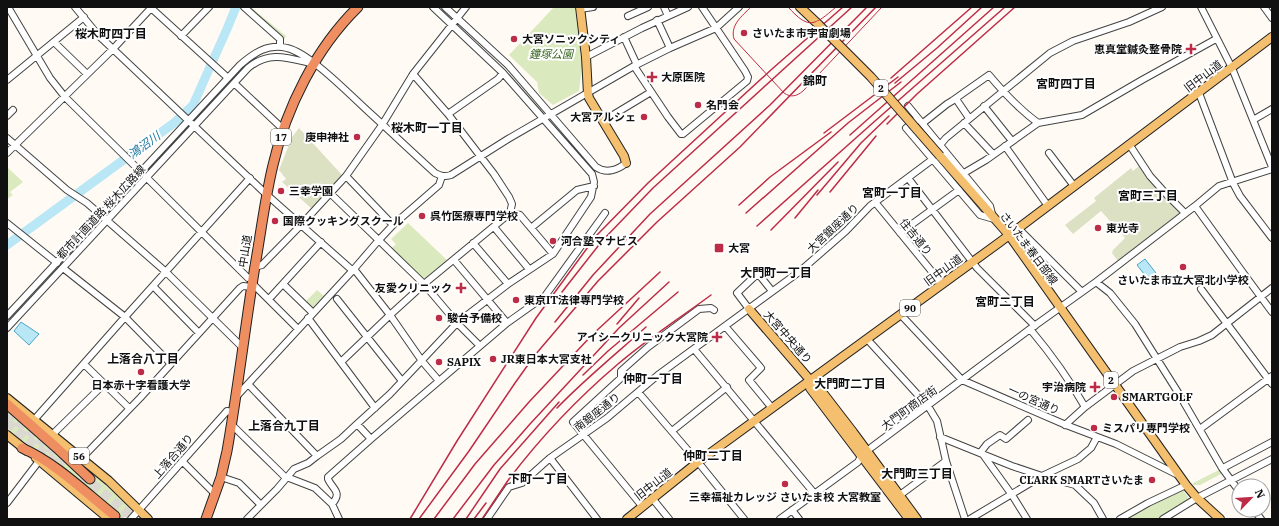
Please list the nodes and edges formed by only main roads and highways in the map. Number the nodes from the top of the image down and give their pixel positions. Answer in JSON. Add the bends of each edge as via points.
{"nodes":[{"id":1,"x":358,"y":7,"type":"edge"},
{"id":2,"x":800,"y":7,"type":"edge"},
{"id":3,"x":580,"y":8,"type":"edge"},
{"id":4,"x":1272,"y":37,"type":"edge"},
{"id":5,"x":626,"y":163,"type":"road end"},
{"id":6,"x":1008,"y":235,"type":"junction"},
{"id":7,"x":749,"y":309,"type":"road end"},
{"id":8,"x":810,"y":380,"type":"junction"},
{"id":9,"x":7,"y":398,"type":"edge"},
{"id":10,"x":7,"y":404,"type":"edge"},
{"id":11,"x":8,"y":438,"type":"edge"},
{"id":12,"x":22,"y":448,"type":"junction"},
{"id":13,"x":864,"y":453,"type":"junction"},
{"id":14,"x":90,"y":479,"type":"tunnel mouth"},
{"id":15,"x":112,"y":517,"type":"edge"},
{"id":16,"x":148,"y":519,"type":"edge"},
{"id":17,"x":206,"y":519,"type":"edge"},
{"id":18,"x":627,"y":519,"type":"edge"},
{"id":19,"x":909,"y":519,"type":"edge"},
{"id":20,"x":917,"y":519,"type":"edge"},
{"id":21,"x":1220,"y":519,"type":"edge"}],
"edges":[{"from":1,"to":17,"type":"highway","name":"中山道","number":"17","via":[[340,26],[314,63],[289,115],[274,157],[266,194],[232,424],[221,477]]},
{"from":2,"to":6,"type":"main road","name":"さいたま春日部線","number":"2","bridge":true,"via":[[872,77],[936,158]]},
{"from":3,"to":5,"type":"main road","via":[[588,96]]},
{"from":4,"to":6,"type":"main road","name":"旧中山道"},
{"from":6,"to":8,"type":"main road","name":"旧中山道","number":"90"},
{"from":6,"to":21,"type":"main road","name":"さいたま春日部線","number":"2","via":[[1178,475],[1197,498]]},
{"from":7,"to":8,"type":"main road","name":"大宮中央通り"},
{"from":8,"to":13,"type":"main road","name":"大宮中央通り","via":[[816,384]]},
{"from":8,"to":18,"type":"main road","name":"旧中山道","via":[[698,462]]},
{"from":9,"to":16,"type":"main road","number":"56","via":[[109,481]]},
{"from":10,"to":14,"type":"highway"},
{"from":11,"to":12,"type":"main road"},
{"from":12,"to":15,"type":"main road"},
{"from":12,"to":15,"type":"highway","via":[[55,468]]},
{"from":13,"to":19,"type":"main road","name":"大宮中央通り"},
{"from":13,"to":20,"type":"main road","name":"大宮中央通り"}]}
